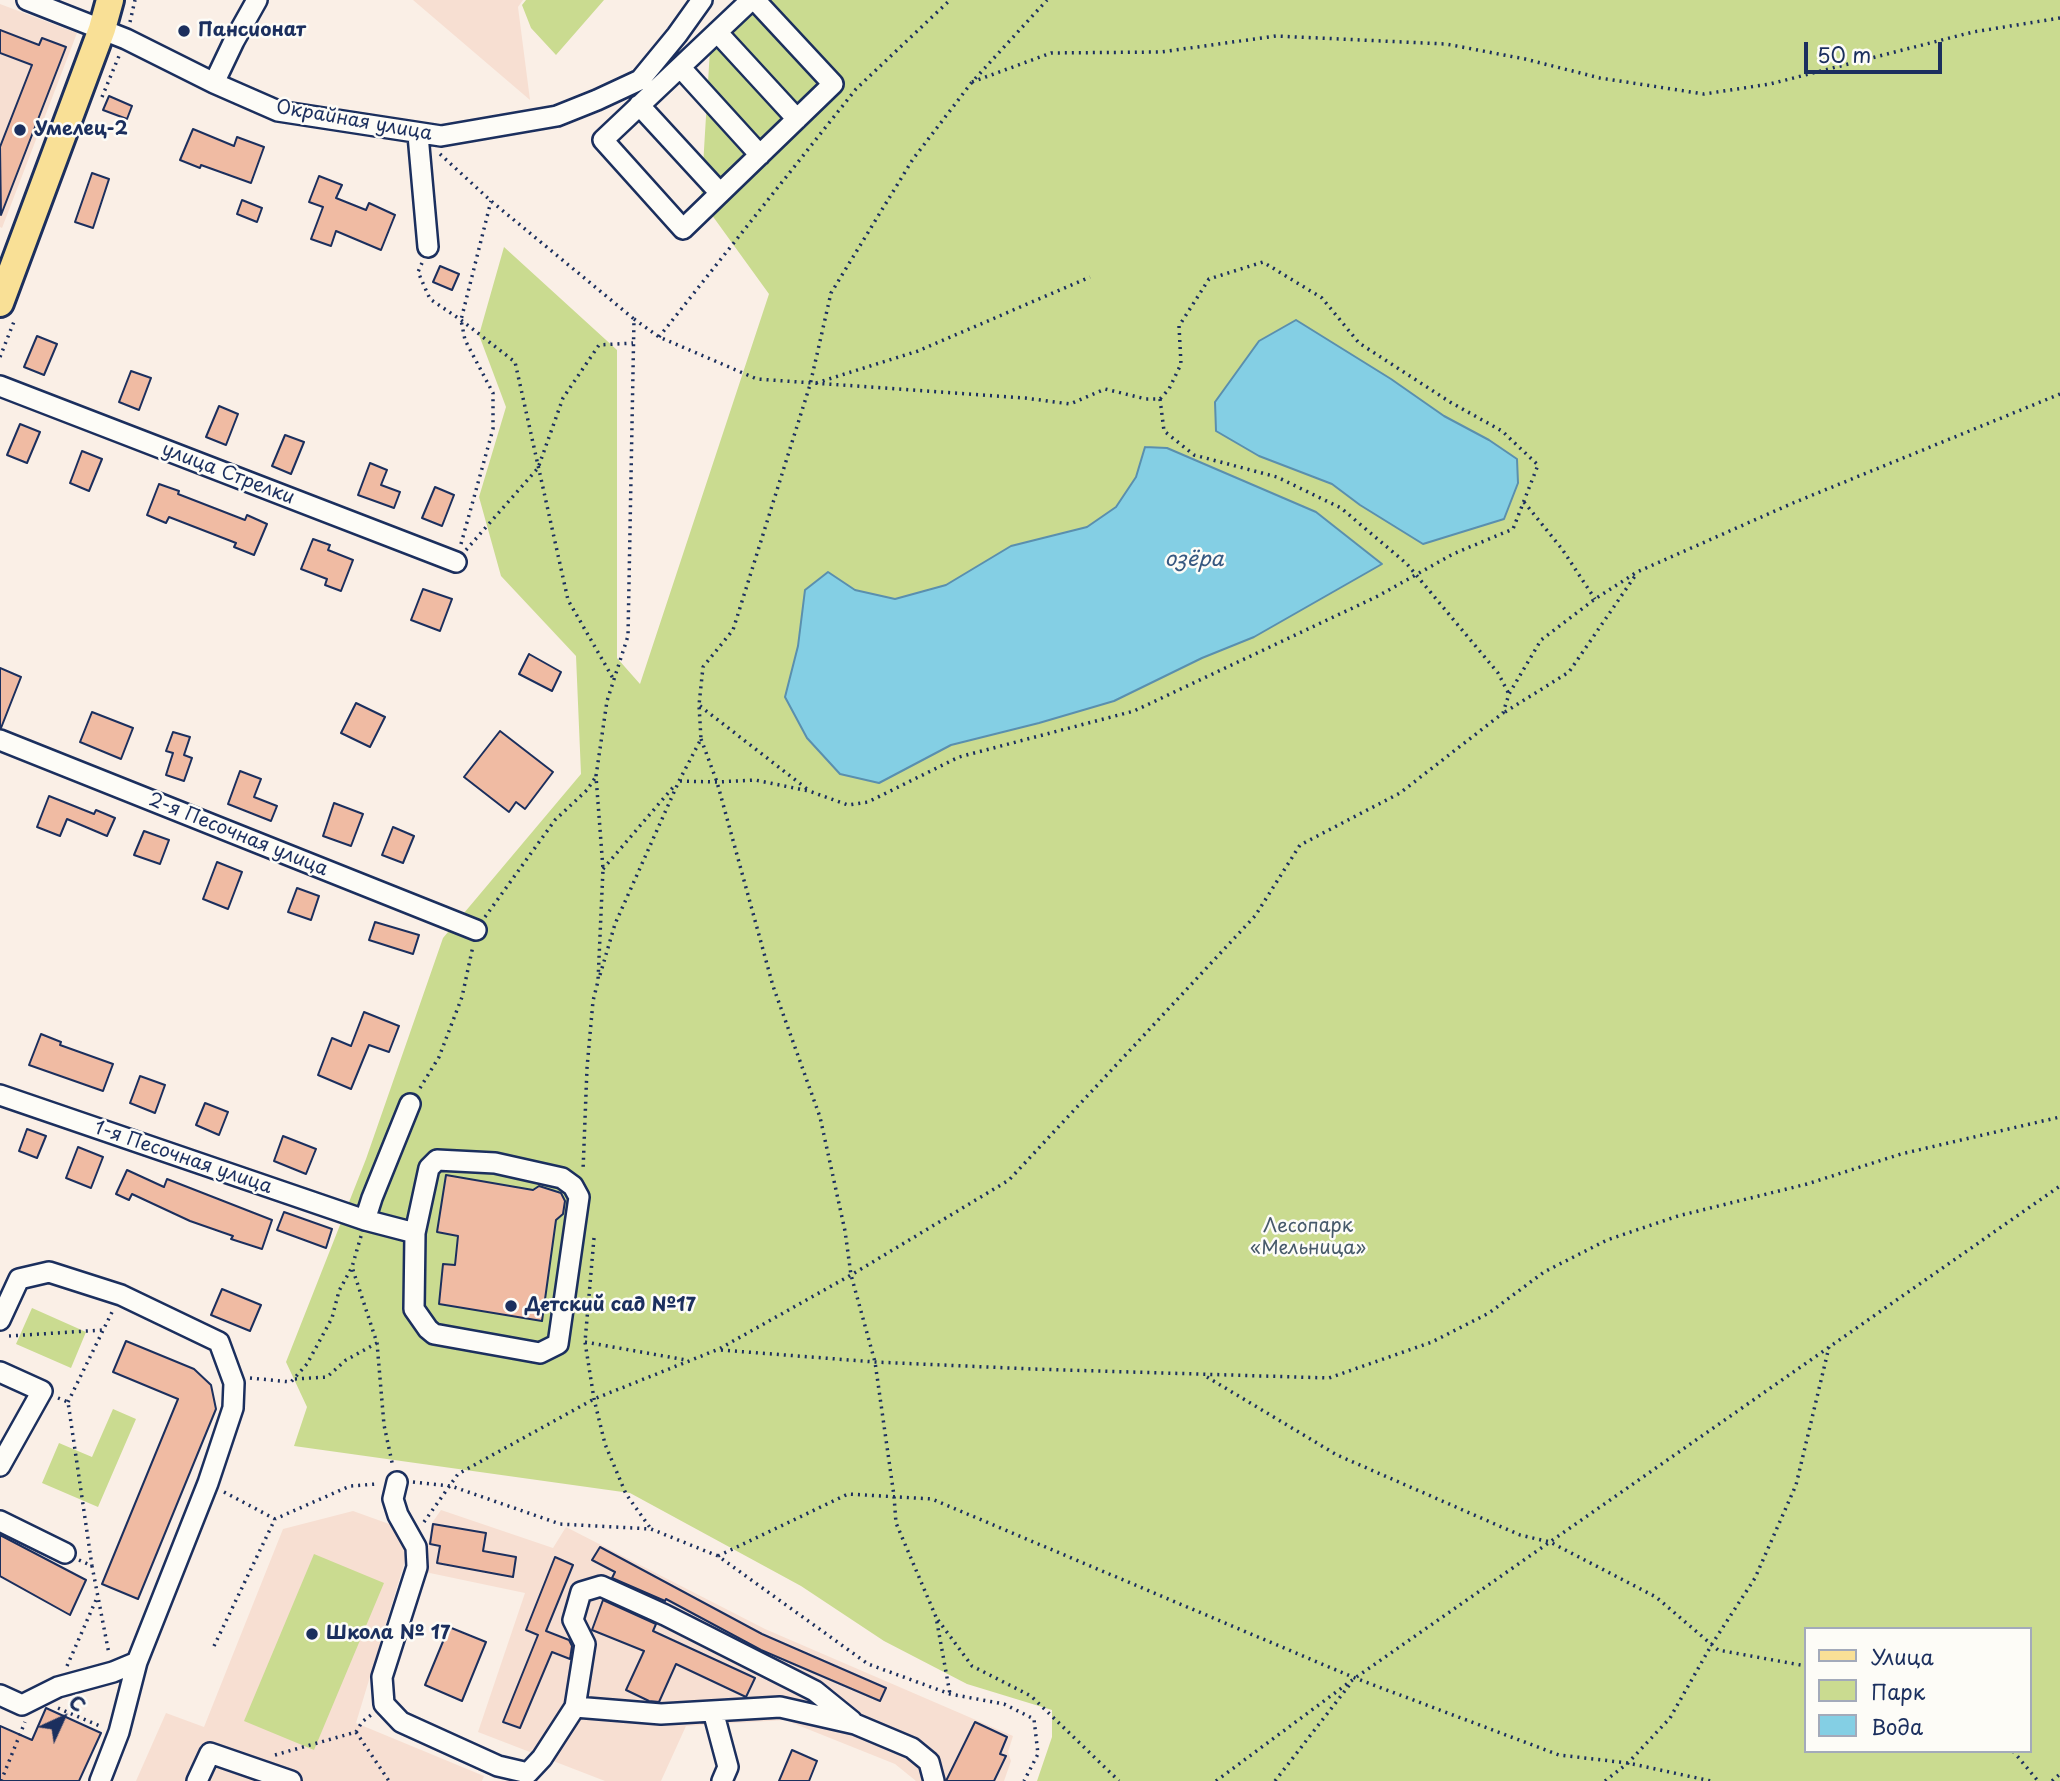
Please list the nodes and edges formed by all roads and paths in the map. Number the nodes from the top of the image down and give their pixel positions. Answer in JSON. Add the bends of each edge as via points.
{"nodes":[{"id":1,"x":27,"y":0,"type":"edge"},
{"id":2,"x":110,"y":0,"type":"edge"},
{"id":3,"x":257,"y":0,"type":"edge"},
{"id":4,"x":702,"y":0,"type":"edge"},
{"id":5,"x":753,"y":0,"type":"edge"},
{"id":6,"x":950,"y":0,"type":"edge"},
{"id":7,"x":1047,"y":0,"type":"edge"},
{"id":8,"x":2060,"y":18,"type":"edge"},
{"id":9,"x":102,"y":29,"type":"junction"},
{"id":10,"x":717,"y":32,"type":"junction"},
{"id":11,"x":680,"y":67,"type":"junction"},
{"id":12,"x":972,"y":82,"type":"junction"},
{"id":13,"x":214,"y":83,"type":"junction"},
{"id":14,"x":619,"y":90,"type":"junction"},
{"id":15,"x":637,"y":107,"type":"junction"},
{"id":16,"x":797,"y":119,"type":"junction"},
{"id":17,"x":418,"y":135,"type":"junction"},
{"id":18,"x":760,"y":155,"type":"junction"},
{"id":19,"x":720,"y":193,"type":"junction"},
{"id":20,"x":491,"y":201,"type":"junction"},
{"id":21,"x":428,"y":247,"type":"joint"},
{"id":22,"x":1090,"y":277,"type":"dead end"},
{"id":23,"x":0,"y":303,"type":"edge"},
{"id":24,"x":634,"y":319,"type":"junction"},
{"id":25,"x":461,"y":320,"type":"junction"},
{"id":26,"x":659,"y":338,"type":"junction"},
{"id":27,"x":633,"y":343,"type":"junction"},
{"id":28,"x":810,"y":385,"type":"junction"},
{"id":29,"x":0,"y":386,"type":"edge"},
{"id":30,"x":2060,"y":394,"type":"edge"},
{"id":31,"x":1160,"y":399,"type":"junction"},
{"id":32,"x":538,"y":468,"type":"junction"},
{"id":33,"x":1524,"y":501,"type":"junction"},
{"id":34,"x":456,"y":562,"type":"junction"},
{"id":35,"x":1637,"y":572,"type":"junction"},
{"id":36,"x":1416,"y":575,"type":"junction"},
{"id":37,"x":1595,"y":599,"type":"junction"},
{"id":38,"x":614,"y":680,"type":"junction"},
{"id":39,"x":1509,"y":694,"type":"junction"},
{"id":40,"x":699,"y":705,"type":"junction"},
{"id":41,"x":1503,"y":713,"type":"junction"},
{"id":42,"x":701,"y":738,"type":"junction"},
{"id":43,"x":0,"y":740,"type":"edge"},
{"id":44,"x":596,"y":776,"type":"junction"},
{"id":45,"x":678,"y":780,"type":"junction"},
{"id":46,"x":717,"y":782,"type":"junction"},
{"id":47,"x":808,"y":791,"type":"junction"},
{"id":48,"x":603,"y":869,"type":"junction"},
{"id":49,"x":476,"y":930,"type":"junction"},
{"id":50,"x":598,"y":981,"type":"junction"},
{"id":51,"x":0,"y":1095,"type":"edge"},
{"id":52,"x":410,"y":1104,"type":"joint"},
{"id":53,"x":2060,"y":1117,"type":"edge"},
{"id":54,"x":584,"y":1179,"type":"dead end"},
{"id":55,"x":2060,"y":1186,"type":"edge"},
{"id":56,"x":365,"y":1220,"type":"junction"},
{"id":57,"x":415,"y":1233,"type":"junction"},
{"id":58,"x":594,"y":1237,"type":"dead end"},
{"id":59,"x":352,"y":1267,"type":"junction"},
{"id":60,"x":851,"y":1275,"type":"junction"},
{"id":61,"x":121,"y":1295,"type":"junction"},
{"id":62,"x":0,"y":1321,"type":"edge"},
{"id":63,"x":103,"y":1329,"type":"junction"},
{"id":64,"x":0,"y":1336,"type":"edge"},
{"id":65,"x":585,"y":1342,"type":"junction"},
{"id":66,"x":377,"y":1343,"type":"junction"},
{"id":67,"x":1830,"y":1345,"type":"junction"},
{"id":68,"x":719,"y":1349,"type":"junction"},
{"id":69,"x":688,"y":1360,"type":"junction"},
{"id":70,"x":875,"y":1362,"type":"junction"},
{"id":71,"x":0,"y":1372,"type":"edge"},
{"id":72,"x":1205,"y":1376,"type":"junction"},
{"id":73,"x":294,"y":1379,"type":"junction"},
{"id":74,"x":234,"y":1383,"type":"junction"},
{"id":75,"x":42,"y":1391,"type":"junction"},
{"id":76,"x":593,"y":1399,"type":"junction"},
{"id":77,"x":68,"y":1402,"type":"junction"},
{"id":78,"x":1,"y":1462,"type":"edge"},
{"id":79,"x":397,"y":1482,"type":"junction"},
{"id":80,"x":208,"y":1483,"type":"junction"},
{"id":81,"x":451,"y":1486,"type":"junction"},
{"id":82,"x":894,"y":1496,"type":"junction"},
{"id":83,"x":275,"y":1519,"type":"junction"},
{"id":84,"x":0,"y":1521,"type":"edge"},
{"id":85,"x":651,"y":1529,"type":"junction"},
{"id":86,"x":1550,"y":1542,"type":"junction"},
{"id":87,"x":416,"y":1547,"type":"junction"},
{"id":88,"x":65,"y":1553,"type":"joint"},
{"id":89,"x":719,"y":1556,"type":"junction"},
{"id":90,"x":92,"y":1566,"type":"junction"},
{"id":91,"x":97,"y":1597,"type":"junction"},
{"id":92,"x":936,"y":1617,"type":"junction"},
{"id":93,"x":1712,"y":1644,"type":"junction"},
{"id":94,"x":214,"y":1646,"type":"dead end"},
{"id":95,"x":137,"y":1662,"type":"junction"},
{"id":96,"x":1804,"y":1666,"type":"edge"},
{"id":97,"x":113,"y":1672,"type":"junction"},
{"id":98,"x":1355,"y":1678,"type":"junction"},
{"id":99,"x":950,"y":1694,"type":"junction"},
{"id":100,"x":0,"y":1695,"type":"edge"},
{"id":101,"x":55,"y":1697,"type":"junction"},
{"id":102,"x":384,"y":1704,"type":"junction"},
{"id":103,"x":575,"y":1707,"type":"junction"},
{"id":104,"x":713,"y":1711,"type":"junction"},
{"id":105,"x":26,"y":1719,"type":"dead end"},
{"id":106,"x":855,"y":1724,"type":"junction"},
{"id":107,"x":110,"y":1730,"type":"dead end"},
{"id":108,"x":356,"y":1732,"type":"junction"},
{"id":109,"x":2015,"y":1753,"type":"edge"},
{"id":110,"x":271,"y":1756,"type":"dead end"},
{"id":111,"x":1628,"y":1763,"type":"junction"},
{"id":112,"x":2060,"y":1774,"type":"edge"},
{"id":113,"x":1,"y":1781,"type":"edge"},
{"id":114,"x":100,"y":1781,"type":"edge"},
{"id":115,"x":197,"y":1781,"type":"edge"},
{"id":116,"x":291,"y":1781,"type":"edge"},
{"id":117,"x":389,"y":1781,"type":"edge"},
{"id":118,"x":722,"y":1781,"type":"edge"},
{"id":119,"x":934,"y":1781,"type":"edge"},
{"id":120,"x":1024,"y":1781,"type":"edge"},
{"id":121,"x":1119,"y":1781,"type":"edge"},
{"id":122,"x":1216,"y":1781,"type":"edge"},
{"id":123,"x":1275,"y":1781,"type":"edge"},
{"id":124,"x":1605,"y":1781,"type":"edge"},
{"id":125,"x":1711,"y":1781,"type":"edge"},
{"id":126,"x":2038,"y":1781,"type":"edge"},
{"id":127,"x":2052,"y":1781,"type":"edge"}],
"edges":[{"from":1,"to":9,"type":"street","name":"Окрайная улица"},
{"from":2,"to":9,"type":"main road"},
{"from":3,"to":13,"type":"street"},
{"from":4,"to":14,"type":"street","name":"Окрайная улица","via":[[640,80]]},
{"from":5,"to":10,"type":"street"},
{"from":5,"to":16,"type":"street","via":[[833,84]]},
{"from":6,"to":26,"type":"path","via":[[856,89]]},
{"from":7,"to":12,"type":"path"},
{"from":8,"to":12,"type":"path","via":[[1973,32],[1770,84],[1704,94],[1600,78],[1446,44],[1276,36],[1161,52],[1051,53]]},
{"from":9,"to":13,"type":"street","name":"Окрайная улица"},
{"from":9,"to":23,"type":"main road"},
{"from":10,"to":11,"type":"street"},
{"from":10,"to":16,"type":"street"},
{"from":11,"to":15,"type":"street"},
{"from":11,"to":18,"type":"street"},
{"from":12,"to":28,"type":"path","via":[[913,159],[831,293]]},
{"from":13,"to":17,"type":"street","name":"Окрайная улица","via":[[278,111]]},
{"from":14,"to":15,"type":"street"},
{"from":14,"to":17,"type":"street","name":"Окрайная улица","via":[[557,116],[493,129]]},
{"from":15,"to":19,"type":"street"},
{"from":15,"to":19,"type":"street","via":[[603,140],[683,229]]},
{"from":16,"to":18,"type":"street"},
{"from":17,"to":20,"type":"path"},
{"from":17,"to":21,"type":"street"},
{"from":18,"to":19,"type":"street"},
{"from":20,"to":24,"type":"path"},
{"from":20,"to":25,"type":"path"},
{"from":21,"to":25,"type":"path","via":[[418,272],[430,299]]},
{"from":22,"to":28,"type":"path","via":[[918,351]]},
{"from":24,"to":26,"type":"path"},
{"from":24,"to":27,"type":"path"},
{"from":25,"to":32,"type":"path","via":[[515,362]]},
{"from":25,"to":34,"type":"path","via":[[465,340],[493,393],[493,429]]},
{"from":26,"to":28,"type":"path","via":[[757,379]]},
{"from":27,"to":32,"type":"path","via":[[599,345],[563,398]]},
{"from":27,"to":38,"type":"path","via":[[628,636]]},
{"from":28,"to":31,"type":"path","via":[[1070,404],[1105,389]]},
{"from":28,"to":40,"type":"path","via":[[733,630],[703,667]]},
{"from":29,"to":34,"type":"street","name":"улица Стрелки"},
{"from":30,"to":35,"type":"path"},
{"from":31,"to":33,"type":"path","via":[[1181,364],[1179,326],[1209,279],[1263,262],[1322,298],[1359,343],[1502,430],[1538,466]]},
{"from":31,"to":36,"type":"path","via":[[1164,431],[1195,455],[1278,477],[1341,508]]},
{"from":32,"to":34,"type":"path"},
{"from":32,"to":38,"type":"path","via":[[568,600]]},
{"from":33,"to":36,"type":"path","via":[[1513,529]]},
{"from":33,"to":37,"type":"path"},
{"from":35,"to":37,"type":"path"},
{"from":35,"to":41,"type":"path","via":[[1569,672]]},
{"from":36,"to":39,"type":"path","via":[[1498,673]]},
{"from":36,"to":47,"type":"path","via":[[1134,711],[959,757],[867,802],[848,805]]},
{"from":37,"to":39,"type":"path","via":[[1541,640]]},
{"from":38,"to":44,"type":"path"},
{"from":39,"to":41,"type":"path"},
{"from":40,"to":42,"type":"path"},
{"from":40,"to":47,"type":"path"},
{"from":41,"to":60,"type":"path","via":[[1399,793],[1300,845],[1255,916],[1009,1180]]},
{"from":42,"to":45,"type":"path"},
{"from":42,"to":46,"type":"path"},
{"from":43,"to":49,"type":"street","name":"2-я Песочная улица"},
{"from":44,"to":48,"type":"path"},
{"from":44,"to":49,"type":"path","via":[[555,820]]},
{"from":45,"to":46,"type":"path"},
{"from":45,"to":48,"type":"path"},
{"from":45,"to":50,"type":"path","via":[[615,924]]},
{"from":46,"to":47,"type":"path","via":[[755,780]]},
{"from":46,"to":60,"type":"path","via":[[773,986],[820,1116]]},
{"from":48,"to":50,"type":"path"},
{"from":49,"to":52,"type":"path","via":[[462,997],[439,1057]]},
{"from":50,"to":54,"type":"path","via":[[587,1068]]},
{"from":51,"to":56,"type":"street","name":"1-я Песочная улица"},
{"from":52,"to":56,"type":"street"},
{"from":53,"to":72,"type":"path","via":[[1901,1154],[1607,1240],[1544,1272],[1489,1313],[1454,1331],[1329,1378]]},
{"from":55,"to":67,"type":"path"},
{"from":56,"to":57,"type":"street","name":"1-я Песочная улица"},
{"from":56,"to":59,"type":"path"},
{"from":57,"to":57,"type":"street","via":[[429,1168],[437,1160],[495,1163],[562,1178],[573,1186],[579,1197],[558,1344],[540,1353],[428,1329],[414,1309]]},
{"from":58,"to":65,"type":"path"},
{"from":59,"to":66,"type":"path"},
{"from":59,"to":73,"type":"path","via":[[332,1318]]},
{"from":60,"to":68,"type":"path"},
{"from":60,"to":70,"type":"path"},
{"from":61,"to":62,"type":"street","via":[[49,1272],[19,1279]]},
{"from":61,"to":63,"type":"path"},
{"from":61,"to":74,"type":"street","via":[[219,1342]]},
{"from":63,"to":64,"type":"path"},
{"from":63,"to":77,"type":"path"},
{"from":65,"to":69,"type":"path"},
{"from":65,"to":76,"type":"path"},
{"from":66,"to":73,"type":"path","via":[[327,1377]]},
{"from":66,"to":79,"type":"path","via":[[384,1425]]},
{"from":67,"to":86,"type":"path"},
{"from":67,"to":93,"type":"path","via":[[1796,1485],[1755,1578]]},
{"from":68,"to":69,"type":"path"},
{"from":68,"to":70,"type":"path"},
{"from":69,"to":76,"type":"path"},
{"from":70,"to":72,"type":"path"},
{"from":70,"to":82,"type":"path"},
{"from":71,"to":75,"type":"street"},
{"from":72,"to":86,"type":"path","via":[[1337,1455],[1520,1535]]},
{"from":73,"to":74,"type":"path","via":[[246,1378]]},
{"from":74,"to":80,"type":"street","via":[[233,1408]]},
{"from":75,"to":77,"type":"path"},
{"from":75,"to":78,"type":"street"},
{"from":76,"to":81,"type":"path","via":[[458,1474]]},
{"from":76,"to":85,"type":"path","via":[[626,1494]]},
{"from":77,"to":90,"type":"path"},
{"from":79,"to":81,"type":"path"},
{"from":79,"to":83,"type":"path","via":[[350,1486]]},
{"from":79,"to":87,"type":"street","via":[[393,1499]]},
{"from":80,"to":83,"type":"path"},
{"from":80,"to":95,"type":"street"},
{"from":81,"to":85,"type":"path","via":[[560,1524]]},
{"from":81,"to":87,"type":"path","via":[[422,1524]]},
{"from":82,"to":89,"type":"path","via":[[848,1494]]},
{"from":82,"to":92,"type":"path","via":[[896,1523]]},
{"from":82,"to":98,"type":"path","via":[[932,1499]]},
{"from":83,"to":94,"type":"path"},
{"from":84,"to":88,"type":"street"},
{"from":85,"to":89,"type":"path"},
{"from":86,"to":93,"type":"path","via":[[1657,1597]]},
{"from":86,"to":98,"type":"path"},
{"from":87,"to":102,"type":"street","via":[[418,1567],[382,1677]]},
{"from":88,"to":90,"type":"path"},
{"from":89,"to":99,"type":"path","via":[[868,1664]]},
{"from":90,"to":91,"type":"path"},
{"from":91,"to":97,"type":"path"},
{"from":91,"to":101,"type":"path"},
{"from":92,"to":99,"type":"path"},
{"from":92,"to":121,"type":"path","via":[[972,1667],[1031,1696]]},
{"from":93,"to":96,"type":"path","via":[[1718,1650]]},
{"from":93,"to":111,"type":"path","via":[[1670,1718]]},
{"from":95,"to":97,"type":"street"},
{"from":95,"to":114,"type":"street","via":[[119,1732]]},
{"from":97,"to":101,"type":"street"},
{"from":98,"to":111,"type":"path","via":[[1559,1755]]},
{"from":98,"to":122,"type":"path"},
{"from":98,"to":123,"type":"path"},
{"from":99,"to":120,"type":"path","via":[[1004,1704],[1034,1719],[1038,1754]]},
{"from":100,"to":101,"type":"street","via":[[22,1705]]},
{"from":101,"to":107,"type":"path"},
{"from":102,"to":103,"type":"street","via":[[401,1722],[498,1766],[528,1773]]},
{"from":102,"to":108,"type":"path"},
{"from":103,"to":104,"type":"street","via":[[661,1714]]},
{"from":103,"to":106,"type":"street","via":[[585,1644],[573,1620],[581,1592],[601,1586],[815,1691]]},
{"from":104,"to":106,"type":"street","via":[[780,1707]]},
{"from":104,"to":118,"type":"street","via":[[728,1767]]},
{"from":105,"to":113,"type":"path"},
{"from":106,"to":119,"type":"street","via":[[912,1748],[929,1762]]},
{"from":108,"to":110,"type":"path"},
{"from":108,"to":117,"type":"path"},
{"from":109,"to":126,"type":"path"},
{"from":111,"to":124,"type":"path"},
{"from":111,"to":125,"type":"path"},
{"from":112,"to":127,"type":"path"},
{"from":115,"to":116,"type":"street","via":[[210,1752]]}]}
